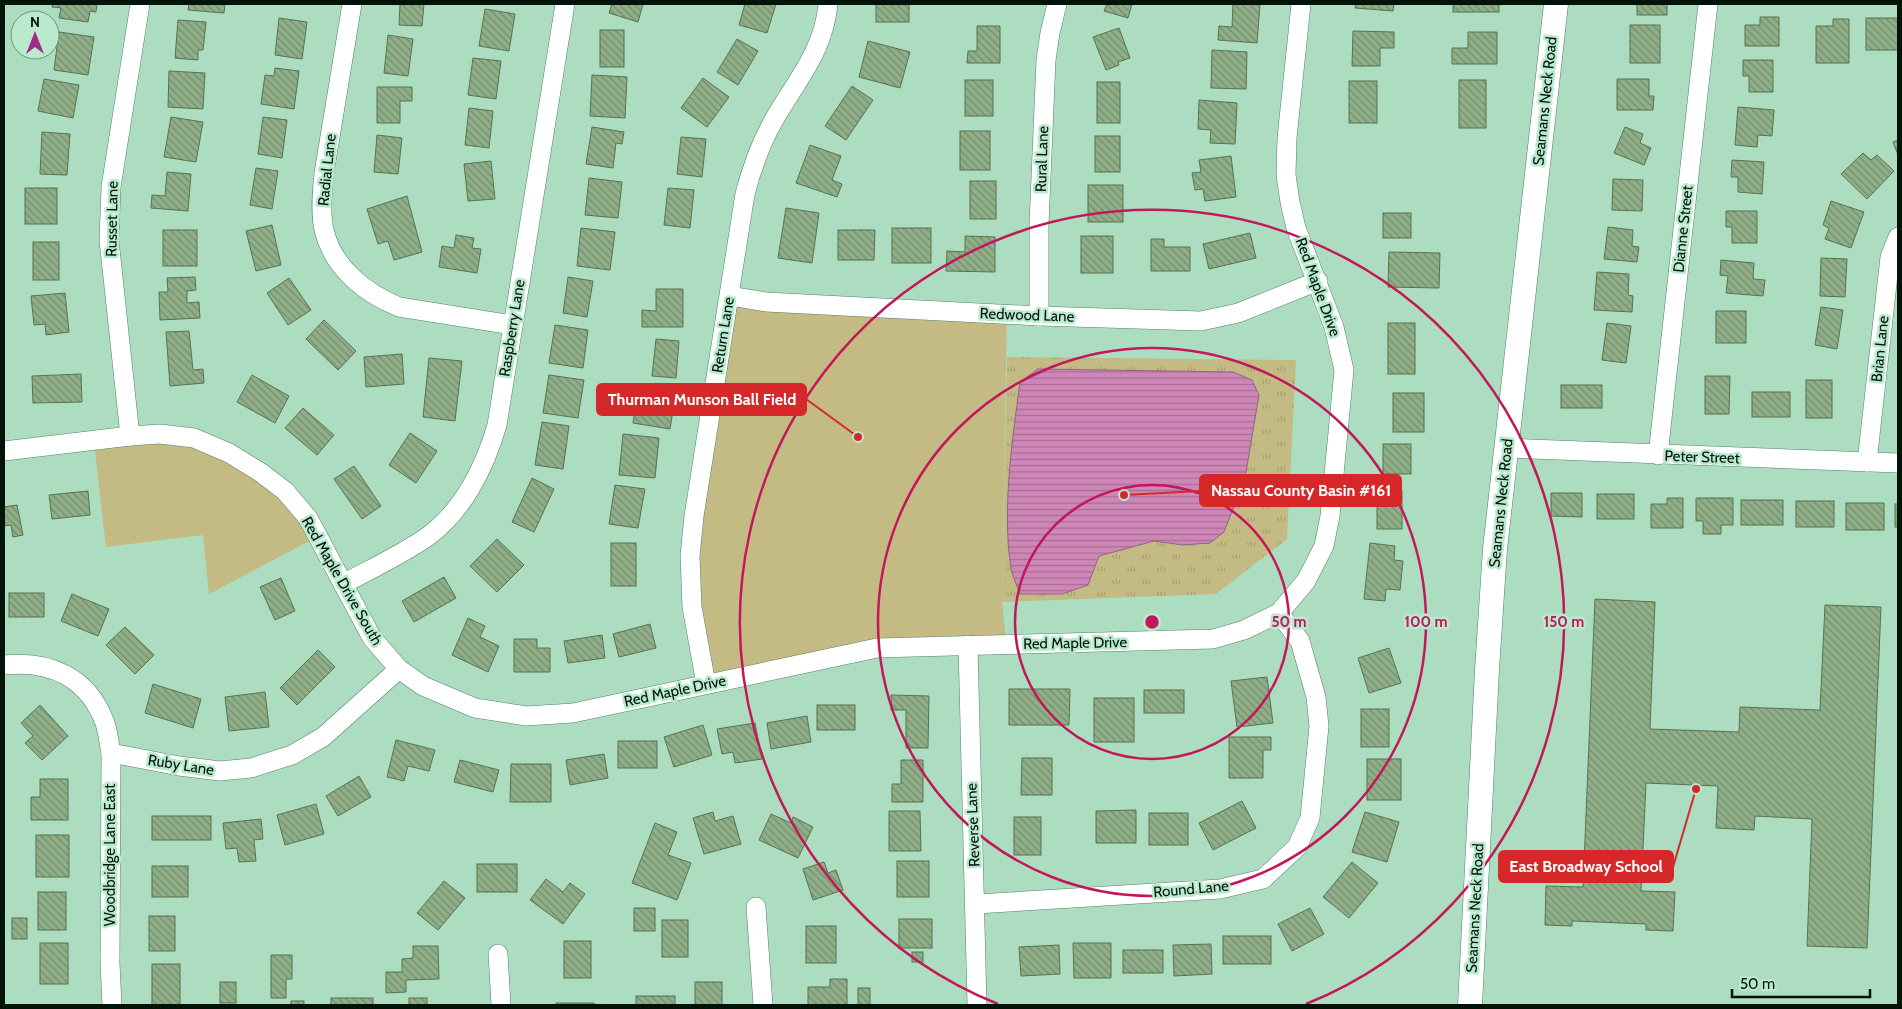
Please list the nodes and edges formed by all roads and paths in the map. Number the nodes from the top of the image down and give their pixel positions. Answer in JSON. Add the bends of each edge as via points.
{"nodes":[{"id":1,"x":140,"y":4,"type":"edge"},
{"id":2,"x":352,"y":4,"type":"edge"},
{"id":3,"x":565,"y":4,"type":"edge"},
{"id":4,"x":828,"y":4,"type":"edge"},
{"id":5,"x":1057,"y":4,"type":"edge"},
{"id":6,"x":1301,"y":4,"type":"edge"},
{"id":7,"x":1556,"y":4,"type":"edge"},
{"id":8,"x":1708,"y":4,"type":"edge"},
{"id":9,"x":1898,"y":237,"type":"edge"},
{"id":10,"x":1318,"y":282,"type":"junction"},
{"id":11,"x":730,"y":296,"type":"junction"},
{"id":12,"x":1039,"y":316,"type":"junction"},
{"id":13,"x":513,"y":325,"type":"junction"},
{"id":14,"x":130,"y":436,"type":"junction"},
{"id":15,"x":1506,"y":448,"type":"junction"},
{"id":16,"x":4,"y":452,"type":"edge"},
{"id":17,"x":1658,"y":455,"type":"junction"},
{"id":18,"x":1867,"y":462,"type":"junction"},
{"id":19,"x":1898,"y":463,"type":"edge"},
{"id":20,"x":343,"y":584,"type":"junction"},
{"id":21,"x":1279,"y":612,"type":"junction"},
{"id":22,"x":968,"y":645,"type":"junction"},
{"id":23,"x":4,"y":665,"type":"edge"},
{"id":24,"x":399,"y":669,"type":"junction"},
{"id":25,"x":706,"y":684,"type":"junction"},
{"id":26,"x":111,"y":753,"type":"junction"},
{"id":27,"x":976,"y":904,"type":"junction"},
{"id":28,"x":756,"y":907,"type":"dead end"},
{"id":29,"x":498,"y":954,"type":"dead end"},
{"id":30,"x":112,"y":1005,"type":"edge"},
{"id":31,"x":501,"y":1005,"type":"edge"},
{"id":32,"x":764,"y":1005,"type":"edge"},
{"id":33,"x":977,"y":1005,"type":"edge"},
{"id":34,"x":1470,"y":1005,"type":"edge"}],
"edges":[{"from":1,"to":14,"type":"street","name":"Russet Lane","via":[[111,187],[109,240]]},
{"from":2,"to":13,"type":"street","name":"Radial Lane","via":[[324,173],[324,230],[331,250],[360,285],[399,307]]},
{"from":3,"to":13,"type":"street","name":"Raspberry Lane"},
{"from":4,"to":11,"type":"street","name":"Return Lane","via":[[814,57],[774,119],[754,159],[745,194]]},
{"from":5,"to":12,"type":"street","name":"Rural Lane","via":[[1046,60],[1039,224]]},
{"from":6,"to":10,"type":"street","name":"Red Maple Drive","via":[[1286,175],[1296,228]]},
{"from":7,"to":15,"type":"main road","name":"Seamans Neck Road"},
{"from":8,"to":17,"type":"street","name":"Dianne Street"},
{"from":9,"to":18,"type":"street","name":"Brian Lane","via":[[1890,257]]},
{"from":10,"to":12,"type":"street","name":"Redwood Lane","via":[[1238,313],[1202,321]]},
{"from":10,"to":21,"type":"street","name":"Red Maple Drive","via":[[1334,327],[1344,370],[1330,516],[1324,546],[1306,581]]},
{"from":11,"to":12,"type":"street","name":"Redwood Lane","via":[[766,302]]},
{"from":11,"to":25,"type":"street","name":"Return Lane","via":[[690,556],[692,607]]},
{"from":13,"to":20,"type":"street","name":"Raspberry Lane","via":[[497,425],[473,484],[453,512],[428,536]]},
{"from":14,"to":16,"type":"street","name":"Red Maple Drive South"},
{"from":14,"to":20,"type":"street","name":"Red Maple Drive South","via":[[160,434],[194,438],[229,453],[260,472],[285,491],[308,518]]},
{"from":15,"to":17,"type":"street","name":"Peter Street"},
{"from":15,"to":34,"type":"main road","name":"Seamans Neck Road","via":[[1487,670]]},
{"from":17,"to":18,"type":"street","name":"Peter Street"},
{"from":18,"to":19,"type":"street","name":"Peter Street"},
{"from":20,"to":24,"type":"street","name":"Red Maple Drive South","via":[[372,638]]},
{"from":21,"to":22,"type":"street","name":"Red Maple Drive","via":[[1244,630],[1213,639]]},
{"from":21,"to":27,"type":"street","name":"Round Lane","via":[[1300,640],[1316,697],[1319,726],[1310,818],[1297,847],[1263,879],[1220,889]]},
{"from":22,"to":25,"type":"street","name":"Red Maple Drive","via":[[877,648]]},
{"from":22,"to":27,"type":"street","name":"Reverse Lane"},
{"from":23,"to":26,"type":"street","name":"Woodbridge Lane East","via":[[48,666],[78,683],[98,707]]},
{"from":24,"to":25,"type":"street","name":"Red Maple Drive","via":[[423,686],[475,708],[526,716],[573,713]]},
{"from":24,"to":26,"type":"street","name":"Ruby Lane","via":[[323,738],[292,755],[251,768],[220,771]]},
{"from":26,"to":30,"type":"street","name":"Woodbridge Lane East"},
{"from":27,"to":33,"type":"street","name":"Reverse Lane"},
{"from":28,"to":32,"type":"street"},
{"from":29,"to":31,"type":"street"}]}
